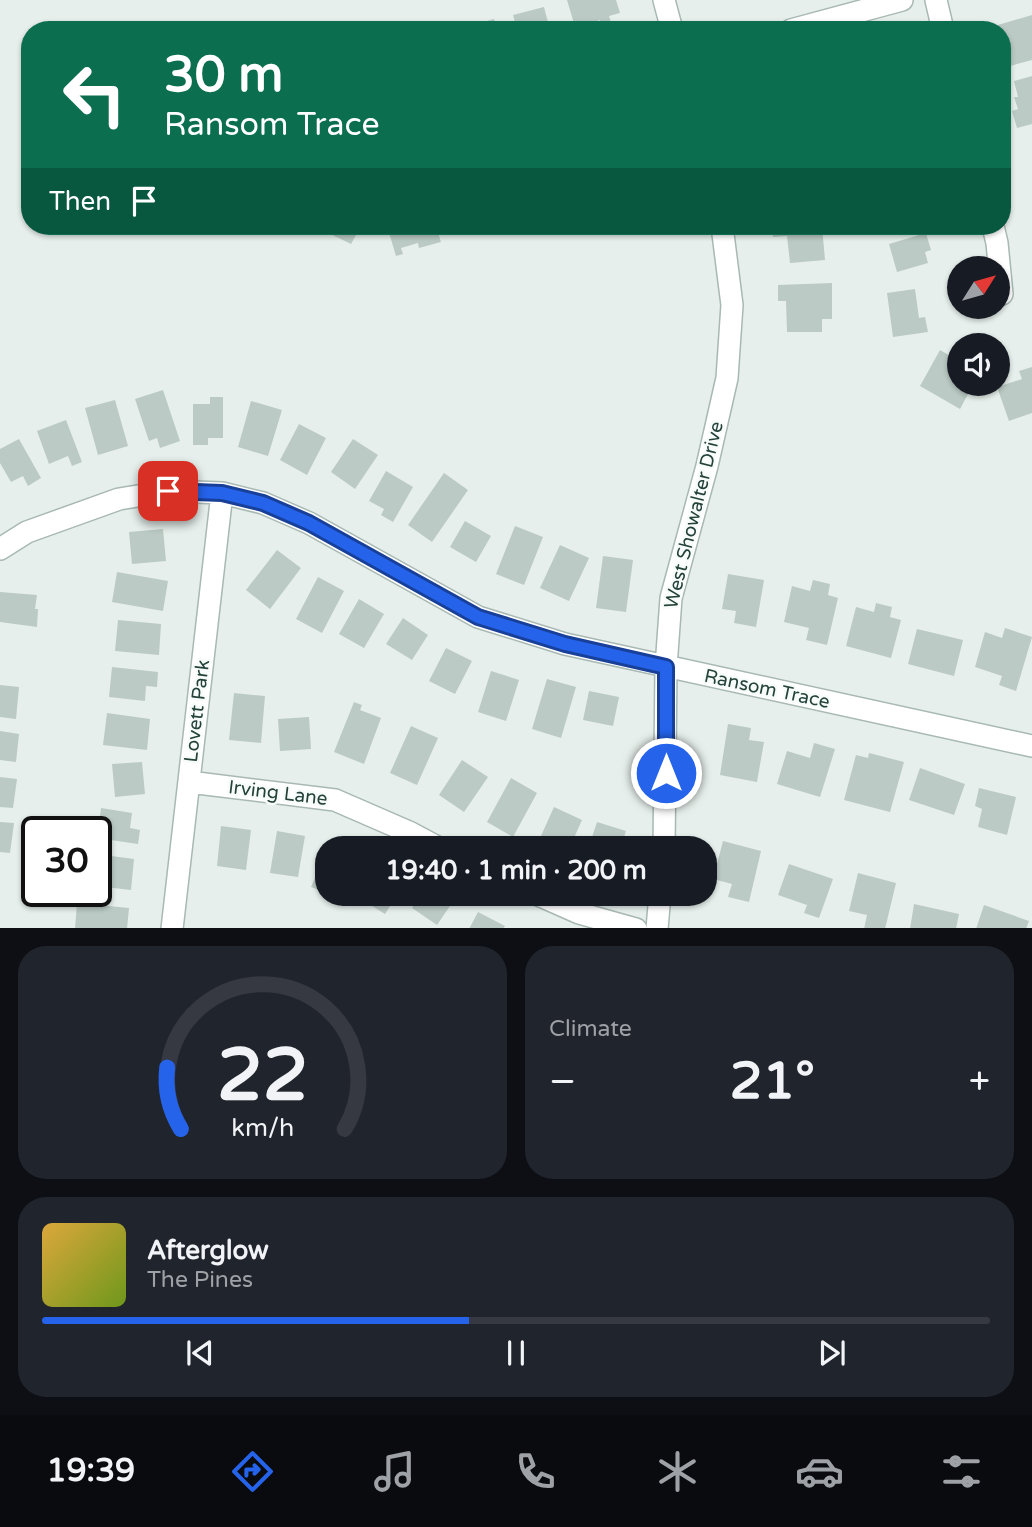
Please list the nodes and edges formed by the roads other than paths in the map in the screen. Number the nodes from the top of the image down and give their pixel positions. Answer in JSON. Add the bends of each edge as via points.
{"nodes":[{"id":1,"x":664,"y":0,"type":"edge"},
{"id":2,"x":902,"y":0,"type":"edge"},
{"id":3,"x":936,"y":0,"type":"edge"},
{"id":4,"x":670,"y":21,"type":"edge"},
{"id":5,"x":824,"y":21,"type":"edge"},
{"id":6,"x":941,"y":21,"type":"edge"},
{"id":7,"x":723,"y":235,"type":"edge"},
{"id":8,"x":995,"y":235,"type":"edge"},
{"id":9,"x":998,"y":256,"type":"edge"},
{"id":10,"x":222,"y":493,"type":"junction"},
{"id":11,"x":0,"y":549,"type":"edge"},
{"id":12,"x":666,"y":667,"type":"junction"},
{"id":13,"x":1032,"y":746,"type":"edge"},
{"id":14,"x":189,"y":782,"type":"junction"},
{"id":15,"x":417,"y":836,"type":"edge"},
{"id":16,"x":664,"y":836,"type":"edge"},
{"id":17,"x":563,"y":906,"type":"edge"},
{"id":18,"x":659,"y":906,"type":"edge"},
{"id":19,"x":172,"y":928,"type":"edge"},
{"id":20,"x":632,"y":928,"type":"edge"},
{"id":21,"x":657,"y":928,"type":"edge"}],
"edges":[{"from":1,"to":4,"type":"street"},
{"from":2,"to":5,"type":"street"},
{"from":3,"to":6,"type":"street"},
{"from":7,"to":12,"type":"street","name":"West Showalter Drive","via":[[733,305],[727,378],[671,598]]},
{"from":8,"to":9,"type":"street"},
{"from":10,"to":11,"type":"street","name":"Ransom Trace","via":[[168,491],[119,499],[27,532]]},
{"from":10,"to":12,"type":"street","name":"Ransom Trace","via":[[263,503],[309,523],[478,617],[565,644]]},
{"from":10,"to":14,"type":"street","name":"Lovett Park"},
{"from":12,"to":13,"type":"street","name":"Ransom Trace"},
{"from":12,"to":16,"type":"street","name":"West Showalter Drive"},
{"from":14,"to":15,"type":"street","name":"Irving Lane","via":[[335,800]]},
{"from":14,"to":19,"type":"street","name":"Lovett Park"},
{"from":17,"to":20,"type":"street"},
{"from":18,"to":21,"type":"street"}]}
